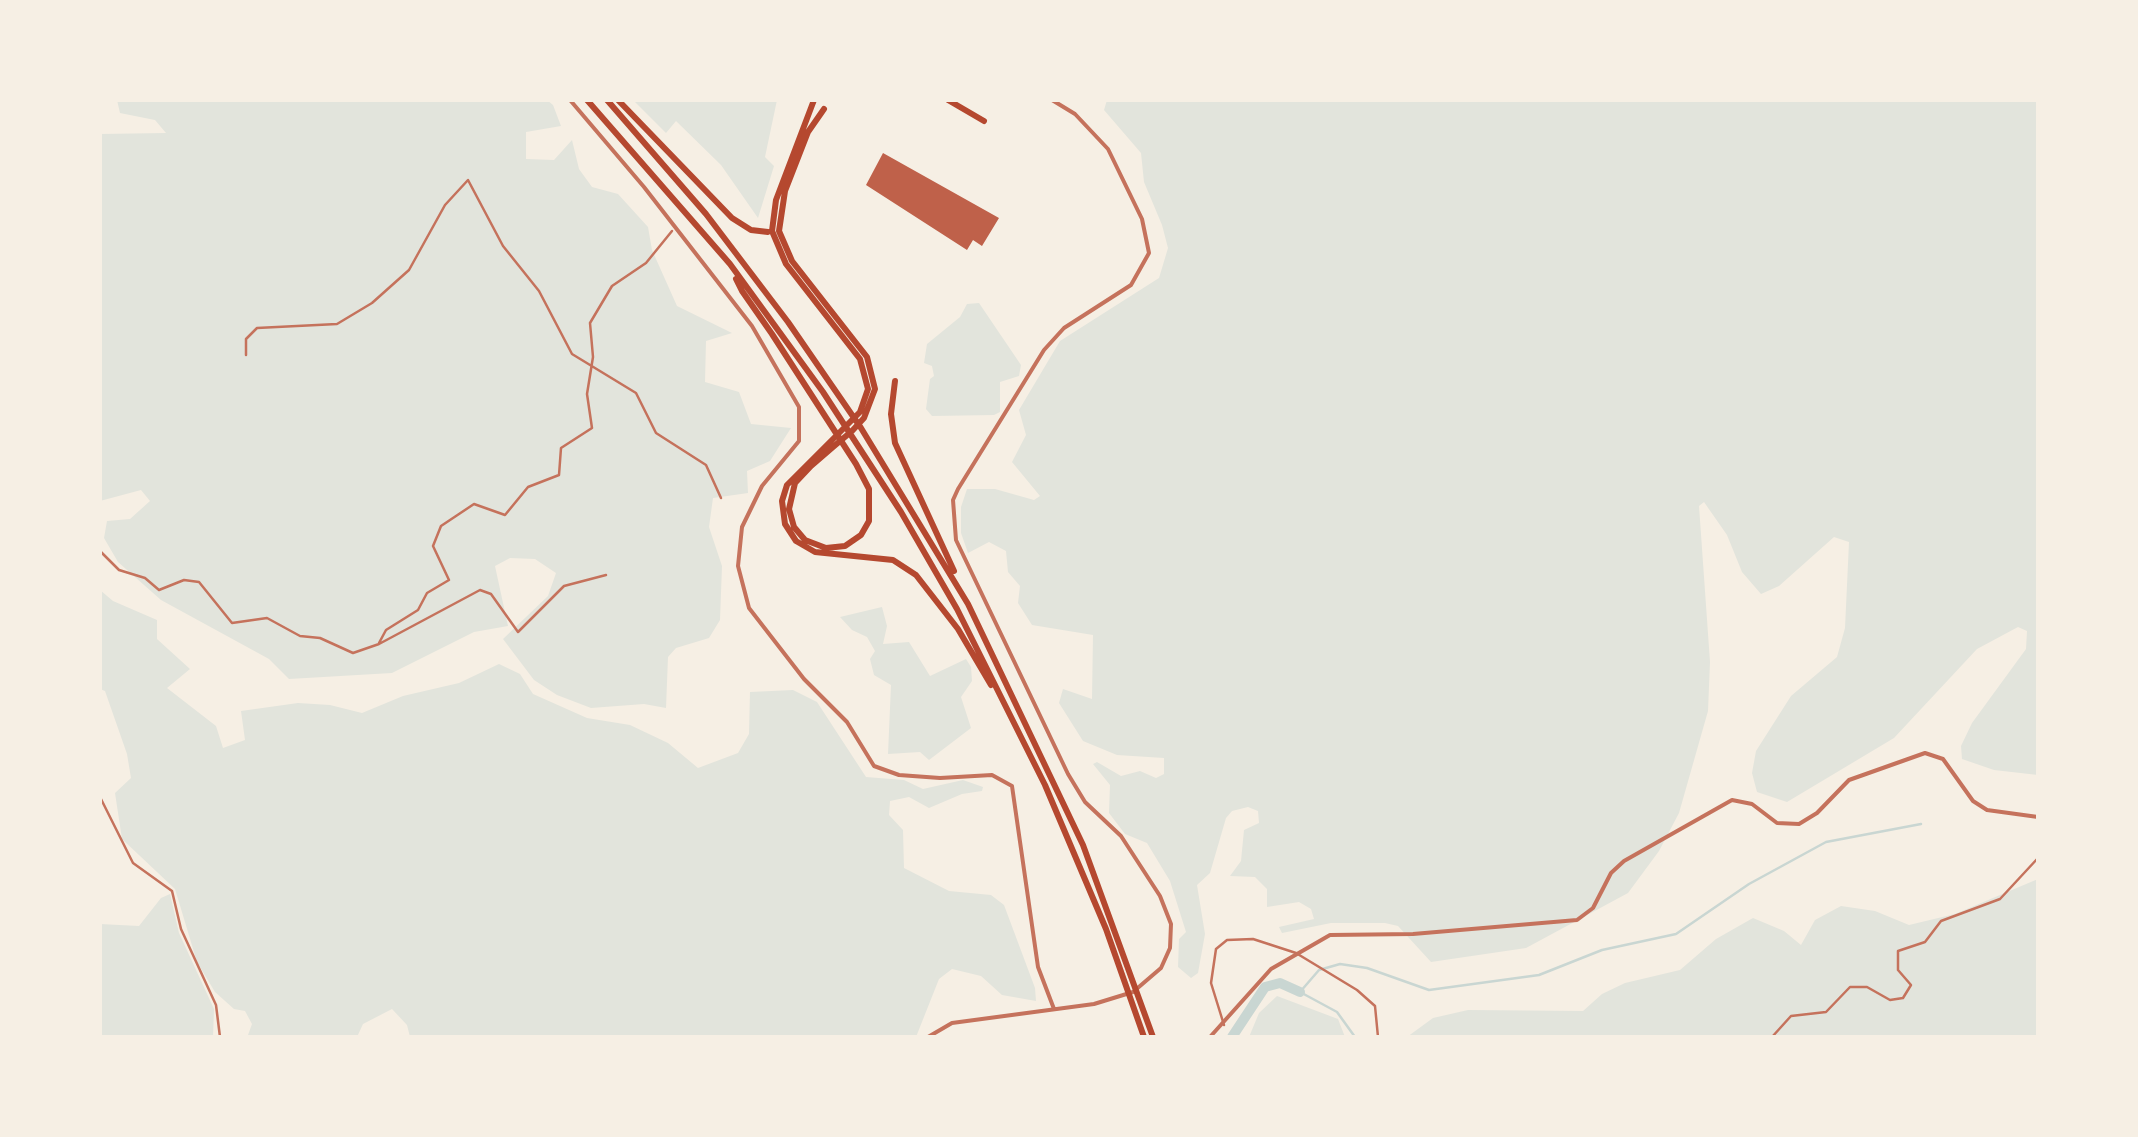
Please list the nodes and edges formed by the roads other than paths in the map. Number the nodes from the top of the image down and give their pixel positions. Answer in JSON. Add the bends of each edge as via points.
{"nodes":[{"id":1,"x":570,"y":100,"type":"edge"},
{"id":2,"x":587,"y":100,"type":"edge"},
{"id":3,"x":607,"y":100,"type":"edge"},
{"id":4,"x":618,"y":100,"type":"edge"},
{"id":5,"x":814,"y":100,"type":"edge"},
{"id":6,"x":948,"y":100,"type":"edge"},
{"id":7,"x":1052,"y":100,"type":"edge"},
{"id":8,"x":824,"y":109,"type":"dead end"},
{"id":9,"x":984,"y":120,"type":"dead end"},
{"id":10,"x":672,"y":231,"type":"dead end"},
{"id":11,"x":768,"y":232,"type":"dead end"},
{"id":12,"x":730,"y":264,"type":"junction"},
{"id":13,"x":246,"y":355,"type":"dead end"},
{"id":14,"x":590,"y":366,"type":"junction"},
{"id":15,"x":894,"y":381,"type":"dead end"},
{"id":16,"x":866,"y":409,"type":"junction"},
{"id":17,"x":832,"y":444,"type":"junction"},
{"id":18,"x":721,"y":498,"type":"dead end"},
{"id":19,"x":100,"y":551,"type":"edge"},
{"id":20,"x":606,"y":575,"type":"dead end"},
{"id":21,"x":968,"y":604,"type":"junction"},
{"id":22,"x":379,"y":644,"type":"junction"},
{"id":23,"x":1045,"y":785,"type":"junction"},
{"id":24,"x":100,"y":797,"type":"edge"},
{"id":25,"x":2038,"y":817,"type":"edge"},
{"id":26,"x":2038,"y":858,"type":"edge"},
{"id":27,"x":1296,"y":952,"type":"junction"},
{"id":28,"x":1055,"y":1010,"type":"junction"},
{"id":29,"x":1224,"y":1025,"type":"junction"},
{"id":30,"x":220,"y":1037,"type":"edge"},
{"id":31,"x":928,"y":1037,"type":"edge"},
{"id":32,"x":1144,"y":1037,"type":"edge"},
{"id":33,"x":1153,"y":1037,"type":"edge"},
{"id":34,"x":1210,"y":1037,"type":"edge"},
{"id":35,"x":1378,"y":1037,"type":"edge"},
{"id":36,"x":1772,"y":1037,"type":"edge"}],
"edges":[{"from":1,"to":28,"type":"street","via":[[752,326],[800,406],[799,441],[768,477],[742,528],[738,566],[749,608],[847,722],[874,766],[924,777],[992,775],[1012,786],[1038,967]]},
{"from":2,"to":12,"type":"highway"},
{"from":3,"to":21,"type":"highway","via":[[706,214],[798,337]]},
{"from":4,"to":11,"type":"highway","via":[[732,218]]},
{"from":5,"to":16,"type":"highway","via":[[776,200],[772,231],[786,264],[860,359]]},
{"from":6,"to":9,"type":"highway"},
{"from":7,"to":28,"type":"street","via":[[1108,149],[1142,219],[1149,254],[1130,284],[1064,328],[1044,350],[958,489],[956,540],[1068,774],[1121,836],[1170,924],[1161,968],[1134,992]]},
{"from":8,"to":16,"type":"highway","via":[[785,191],[779,231],[792,261],[867,357],[875,383]]},
{"from":10,"to":14,"type":"street","via":[[646,263],[607,293],[590,324]]},
{"from":12,"to":17,"type":"highway","via":[[869,489],[872,514],[865,529],[846,546],[826,548],[798,533],[789,502],[802,474]]},
{"from":12,"to":23,"type":"highway","via":[[901,512]]},
{"from":13,"to":14,"type":"street","via":[[246,340],[256,328],[324,327],[372,303],[409,270],[445,205],[468,180],[503,246],[539,291],[560,338]]},
{"from":14,"to":18,"type":"street","via":[[636,392],[656,433],[706,465]]},
{"from":14,"to":22,"type":"street","via":[[592,428],[560,448],[560,475],[528,487],[504,515],[474,504],[442,526],[433,546],[449,580],[386,630]]},
{"from":15,"to":21,"type":"highway","via":[[899,454]]},
{"from":16,"to":17,"type":"highway"},
{"from":17,"to":23,"type":"highway","via":[[787,485],[782,508],[791,536],[824,555],[892,560],[916,574],[958,629]]},
{"from":19,"to":22,"type":"street","via":[[119,570],[159,590],[184,580],[200,582],[232,623],[267,618],[348,652]]},
{"from":20,"to":22,"type":"street","via":[[564,586],[518,632],[491,594],[480,590]]},
{"from":21,"to":33,"type":"highway","via":[[1055,780]]},
{"from":23,"to":32,"type":"highway"},
{"from":24,"to":30,"type":"street","via":[[133,862],[172,891],[181,929],[216,1006]]},
{"from":25,"to":27,"type":"street","via":[[1987,810],[1973,802],[1943,759],[1919,753],[1849,780],[1799,824],[1778,823],[1743,800],[1720,804],[1624,862],[1593,908],[1576,920],[1413,934],[1349,932]]},
{"from":26,"to":36,"type":"street","via":[[2000,900],[1939,922],[1925,942],[1898,950],[1898,970],[1912,985],[1903,998],[1850,988],[1826,1012],[1791,1016]]},
{"from":27,"to":29,"type":"street","via":[[1270,969]]},
{"from":27,"to":29,"type":"street","via":[[1253,939],[1219,944],[1212,983]]},
{"from":27,"to":35,"type":"street","via":[[1369,1000]]},
{"from":28,"to":31,"type":"street","via":[[952,1023]]},
{"from":29,"to":34,"type":"street"}]}
